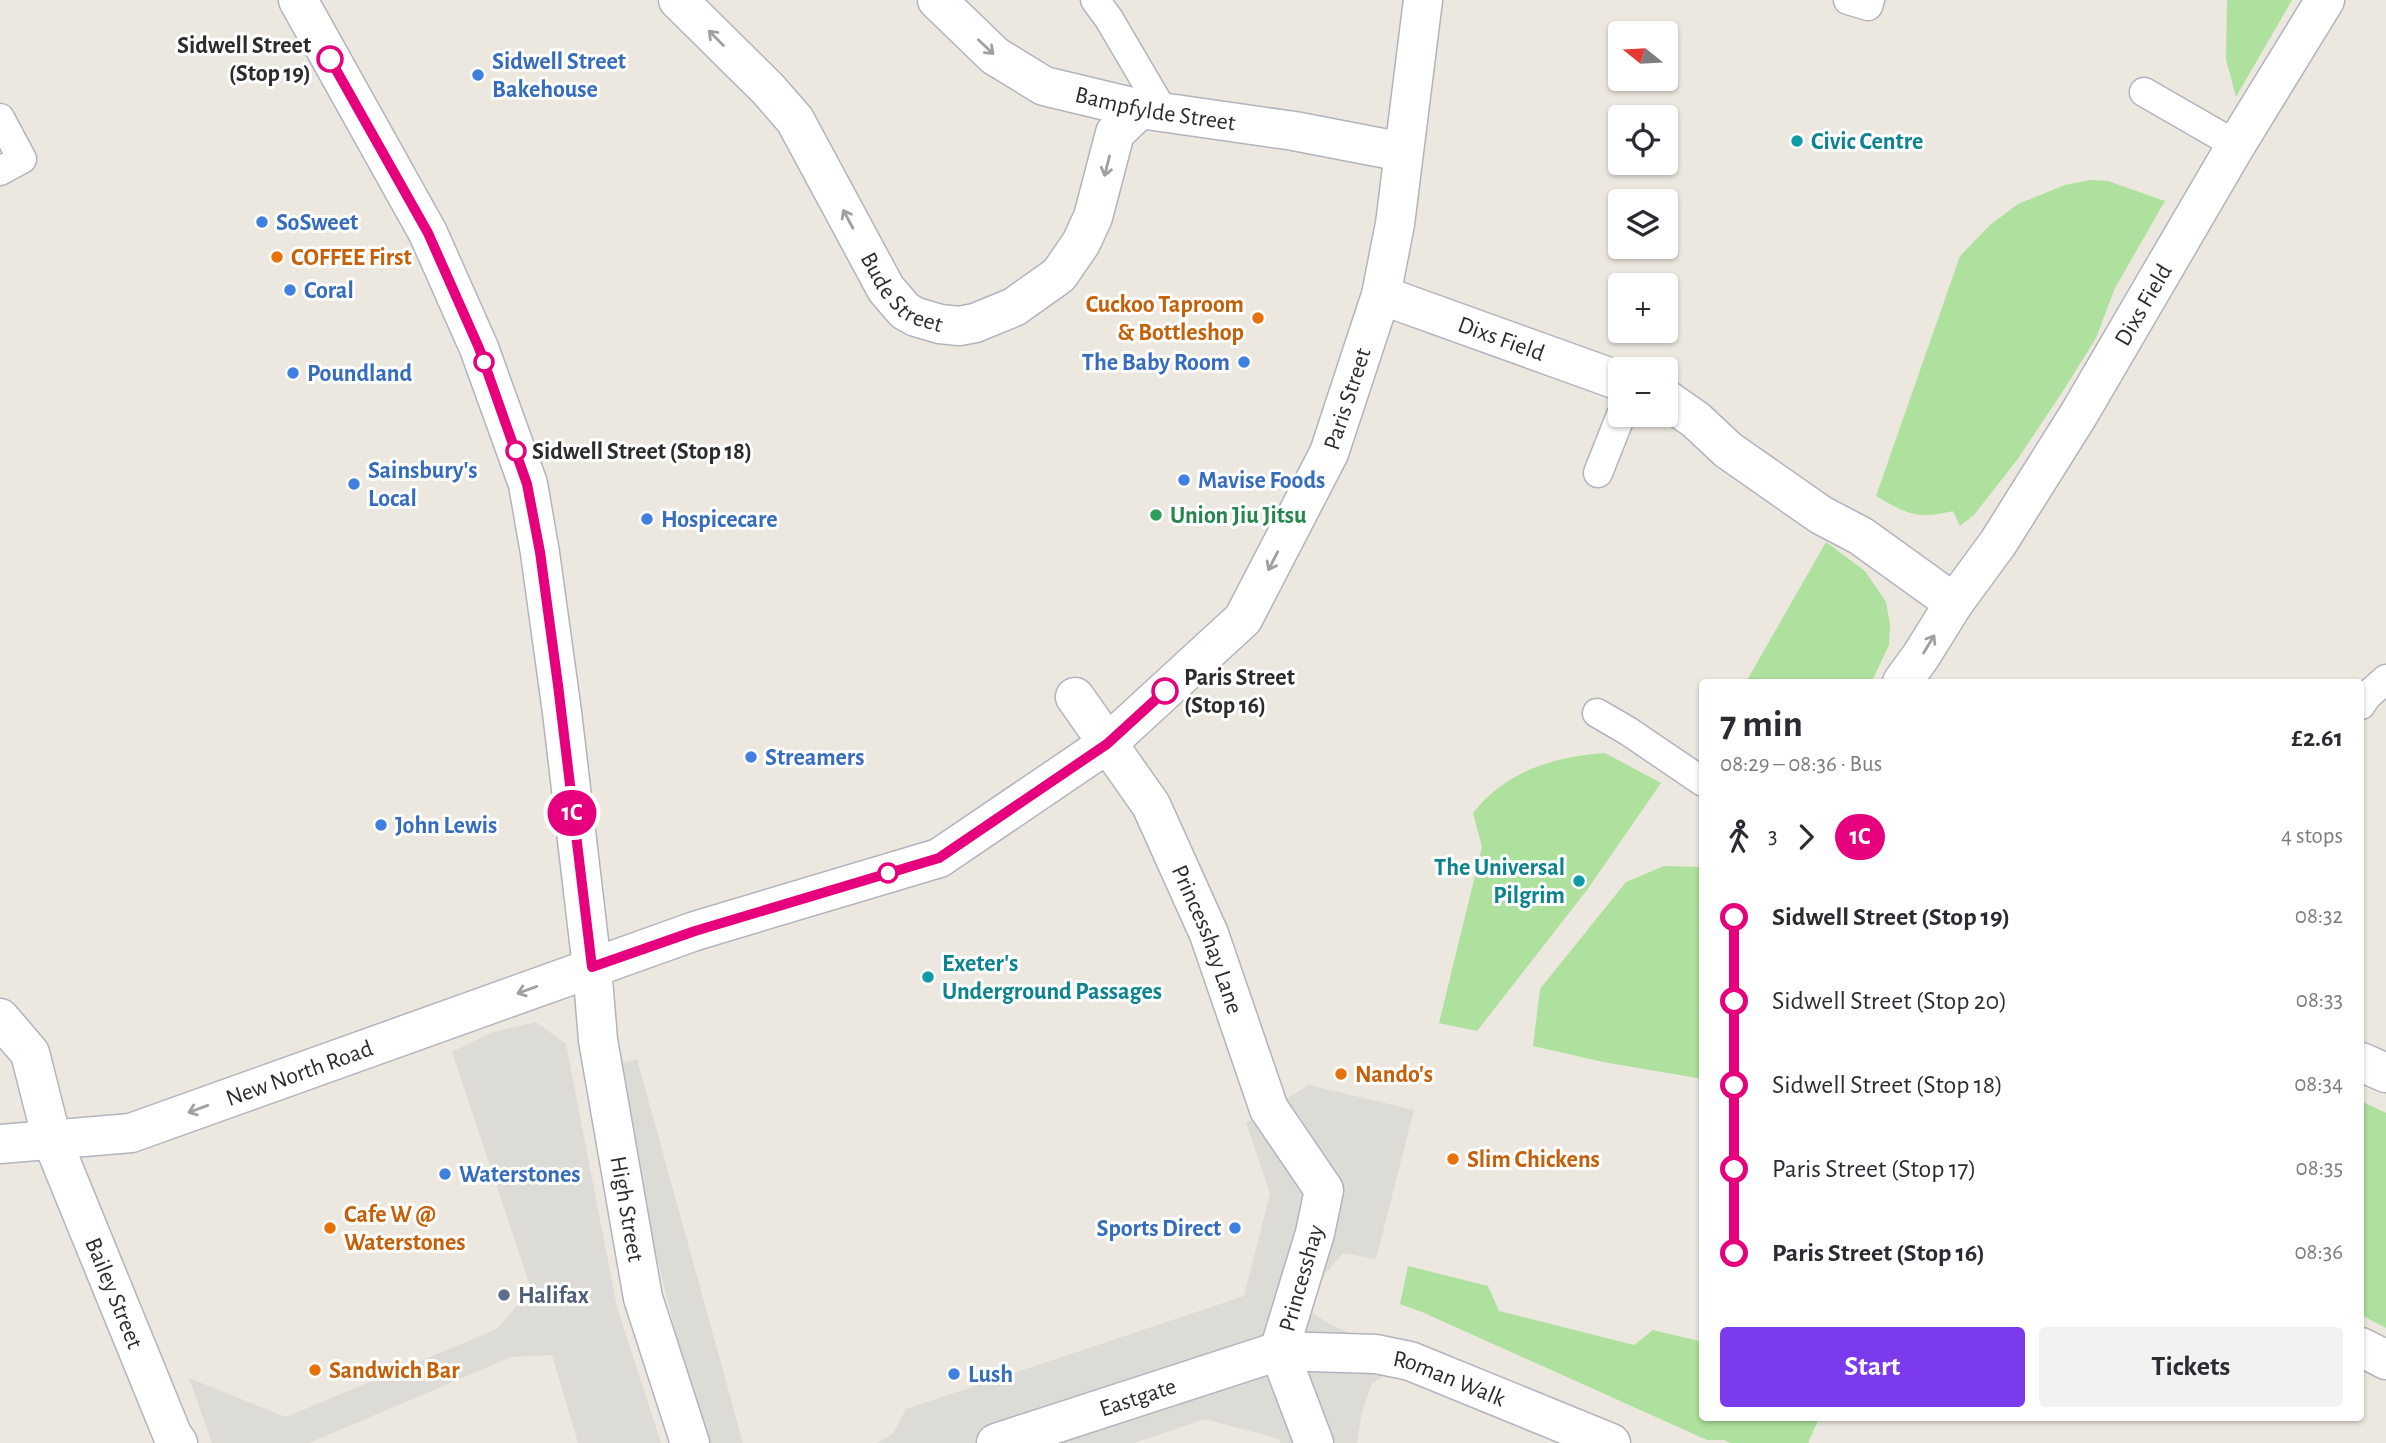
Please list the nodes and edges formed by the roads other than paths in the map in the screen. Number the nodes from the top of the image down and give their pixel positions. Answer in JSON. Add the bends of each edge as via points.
{"nodes":[{"id":1,"x":298,"y":0,"type":"edge"},
{"id":2,"x":678,"y":0,"type":"edge"},
{"id":3,"x":937,"y":0,"type":"edge"},
{"id":4,"x":1095,"y":0,"type":"edge"},
{"id":5,"x":1423,"y":0,"type":"edge"},
{"id":6,"x":1848,"y":0,"type":"edge"},
{"id":7,"x":1870,"y":0,"type":"edge"},
{"id":8,"x":2325,"y":0,"type":"edge"},
{"id":9,"x":2144,"y":92,"type":"dead end"},
{"id":10,"x":1151,"y":110,"type":"junction"},
{"id":11,"x":0,"y":118,"type":"edge"},
{"id":12,"x":2236,"y":145,"type":"junction"},
{"id":13,"x":1404,"y":152,"type":"junction"},
{"id":14,"x":0,"y":171,"type":"edge"},
{"id":15,"x":1381,"y":295,"type":"junction"},
{"id":16,"x":1608,"y":377,"type":"edge"},
{"id":17,"x":1678,"y":407,"type":"edge"},
{"id":18,"x":1615,"y":427,"type":"edge"},
{"id":19,"x":1598,"y":473,"type":"dead end"},
{"id":20,"x":1954,"y":603,"type":"junction"},
{"id":21,"x":1904,"y":679,"type":"edge"},
{"id":22,"x":2386,"y":679,"type":"edge"},
{"id":23,"x":1075,"y":697,"type":"dead end"},
{"id":24,"x":2364,"y":700,"type":"edge"},
{"id":25,"x":1597,"y":713,"type":"dead end"},
{"id":26,"x":1107,"y":744,"type":"junction"},
{"id":27,"x":1699,"y":779,"type":"edge"},
{"id":28,"x":592,"y":967,"type":"junction"},
{"id":29,"x":0,"y":1018,"type":"edge"},
{"id":30,"x":2364,"y":1063,"type":"edge"},
{"id":31,"x":2386,"y":1073,"type":"edge"},
{"id":32,"x":52,"y":1140,"type":"junction"},
{"id":33,"x":0,"y":1144,"type":"edge"},
{"id":34,"x":1324,"y":1190,"type":"joint"},
{"id":35,"x":2364,"y":1349,"type":"edge"},
{"id":36,"x":1279,"y":1351,"type":"junction"},
{"id":37,"x":2386,"y":1360,"type":"edge"},
{"id":38,"x":167,"y":1440,"type":"edge"},
{"id":39,"x":690,"y":1443,"type":"edge"},
{"id":40,"x":996,"y":1443,"type":"edge"},
{"id":41,"x":1314,"y":1443,"type":"edge"},
{"id":42,"x":1611,"y":1443,"type":"edge"}],
"edges":[{"from":1,"to":28,"type":"street","name":"High Street","via":[[428,233],[479,348],[527,484],[558,685]]},
{"from":10,"to":2,"type":"street","name":"Bude Street","one_way":true,"via":[[1115,133],[1093,218],[1059,275],[1014,307],[959,326],[940,324],[905,311],[886,289],[795,120]]},
{"from":3,"to":10,"type":"street","name":"Bampfylde Street","one_way":true,"via":[[995,56],[1044,86]]},
{"from":4,"to":10,"type":"lane","via":[[1109,19]]},
{"from":5,"to":13,"type":"street","name":"Paris Street"},
{"from":6,"to":7,"type":"lane","via":[[1868,6]]},
{"from":8,"to":12,"type":"street","name":"Dixs Field"},
{"from":9,"to":12,"type":"lane"},
{"from":10,"to":13,"type":"street","name":"Bampfylde Street"},
{"from":11,"to":14,"type":"lane","via":[[22,159]]},
{"from":12,"to":20,"type":"street","name":"Dixs Field","via":[[2079,414],[1998,543]]},
{"from":13,"to":15,"type":"street","name":"Paris Street"},
{"from":15,"to":16,"type":"street","name":"Dixs Field"},
{"from":15,"to":26,"type":"street","name":"Paris Street","one_way":true,"via":[[1329,453],[1243,619]]},
{"from":17,"to":20,"type":"street","via":[[1728,450]]},
{"from":18,"to":19,"type":"lane"},
{"from":21,"to":20,"type":"street","name":"Dixs Field","one_way":true},
{"from":22,"to":24,"type":"lane"},
{"from":23,"to":26,"type":"street","name":"Princesshay Lane"},
{"from":25,"to":27,"type":"lane"},
{"from":26,"to":28,"type":"street","name":"Paris Street","via":[[939,858]]},
{"from":26,"to":34,"type":"street","name":"Princesshay Lane","via":[[1151,805],[1209,934],[1269,1110]]},
{"from":28,"to":32,"type":"street","name":"New North Road","one_way":true,"via":[[131,1133]]},
{"from":28,"to":39,"type":"street","name":"High Street","via":[[598,1040],[643,1298]]},
{"from":29,"to":32,"type":"street","name":"Bailey Street","via":[[30,1053]]},
{"from":30,"to":31,"type":"street"},
{"from":32,"to":33,"type":"street","name":"New North Road"},
{"from":32,"to":38,"type":"street","name":"Bailey Street"},
{"from":34,"to":36,"type":"street","name":"Princesshay"},
{"from":35,"to":37,"type":"street"},
{"from":36,"to":40,"type":"street","name":"Eastgate"},
{"from":36,"to":41,"type":"street","name":"Princesshay"},
{"from":36,"to":42,"type":"street","name":"Roman Walk","via":[[1376,1354],[1409,1361]]}]}
